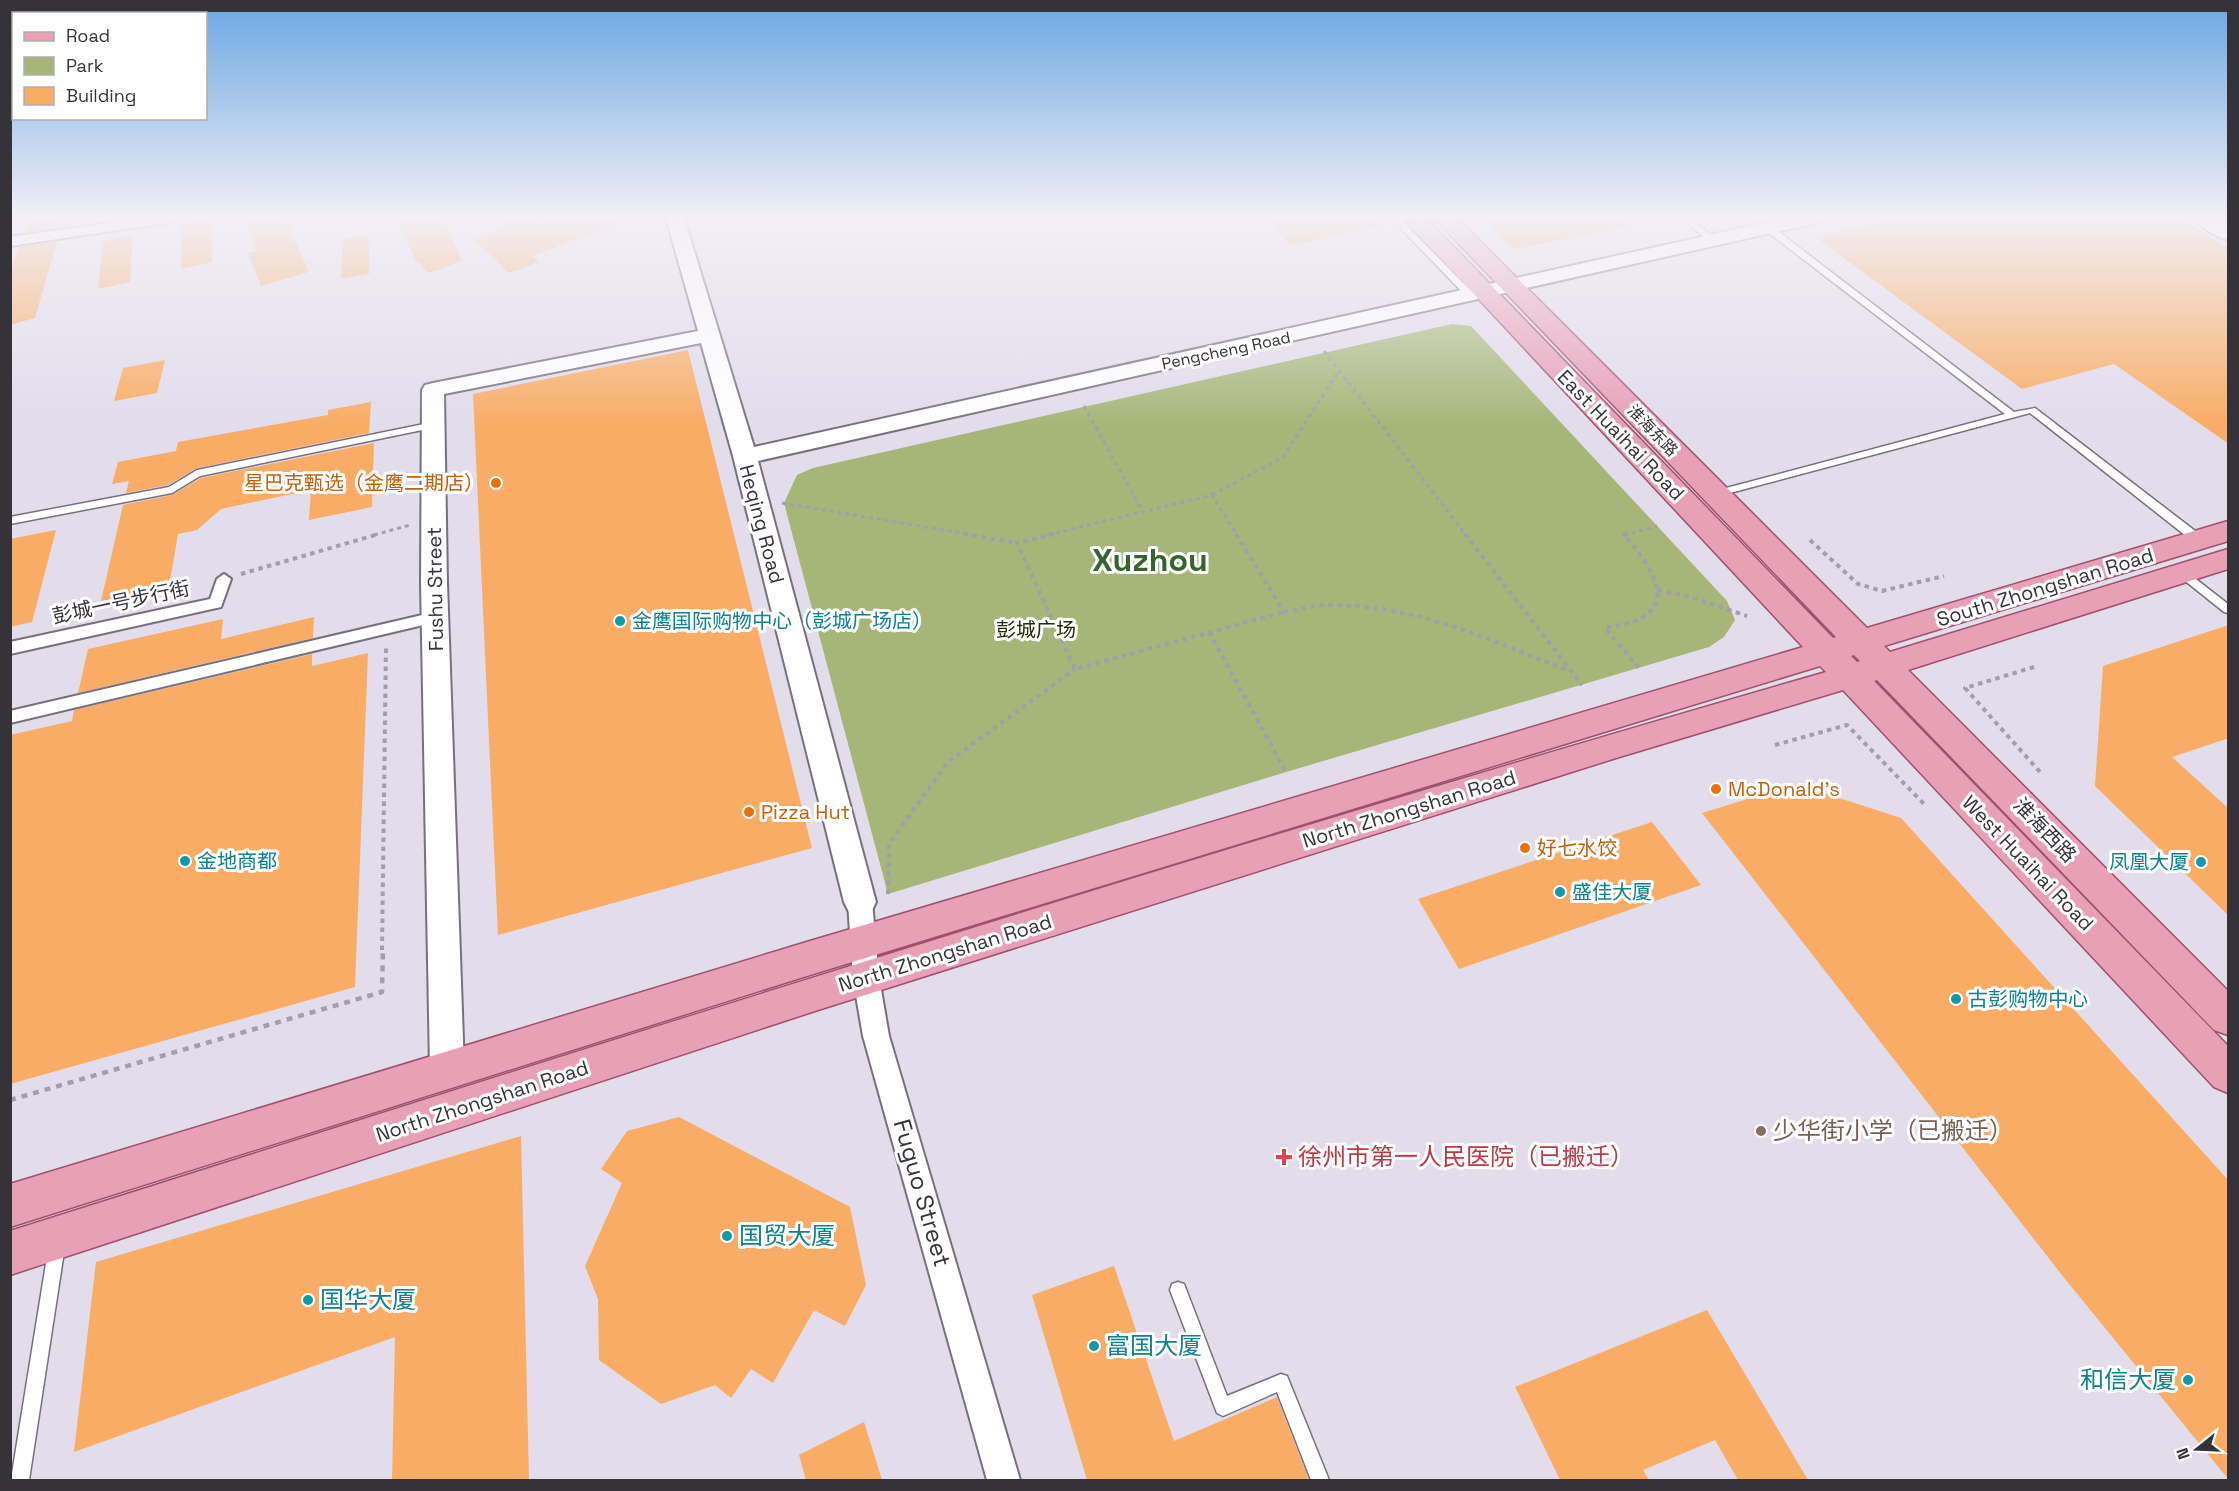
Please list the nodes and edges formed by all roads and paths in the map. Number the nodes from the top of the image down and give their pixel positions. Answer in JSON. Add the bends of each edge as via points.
{"nodes":[{"id":1,"x":696,"y":288,"type":"edge"},
{"id":2,"x":1470,"y":288,"type":"edge"},
{"id":3,"x":1472,"y":288,"type":"edge"},
{"id":4,"x":1505,"y":288,"type":"edge"},
{"id":5,"x":1514,"y":288,"type":"edge"},
{"id":6,"x":1846,"y":288,"type":"edge"},
{"id":7,"x":1477,"y":294,"type":"junction"},
{"id":8,"x":710,"y":335,"type":"junction"},
{"id":9,"x":1324,"y":351,"type":"dead end"},
{"id":10,"x":1339,"y":370,"type":"junction"},
{"id":11,"x":1084,"y":406,"type":"dead end"},
{"id":12,"x":2012,"y":415,"type":"junction"},
{"id":13,"x":429,"y":426,"type":"dead end"},
{"id":14,"x":745,"y":456,"type":"junction"},
{"id":15,"x":1715,"y":494,"type":"junction"},
{"id":16,"x":1212,"y":495,"type":"junction"},
{"id":17,"x":757,"y":503,"type":"junction"},
{"id":18,"x":1143,"y":512,"type":"junction"},
{"id":19,"x":434,"y":519,"type":"junction"},
{"id":20,"x":10,"y":521,"type":"edge"},
{"id":21,"x":1657,"y":526,"type":"dead end"},
{"id":22,"x":2229,"y":531,"type":"edge"},
{"id":23,"x":1810,"y":540,"type":"dead end"},
{"id":24,"x":2199,"y":540,"type":"junction"},
{"id":25,"x":1017,"y":543,"type":"junction"},
{"id":26,"x":2229,"y":559,"type":"edge"},
{"id":27,"x":2183,"y":573,"type":"junction"},
{"id":28,"x":1944,"y":576,"type":"dead end"},
{"id":29,"x":224,"y":579,"type":"joint"},
{"id":30,"x":1658,"y":590,"type":"junction"},
{"id":31,"x":2229,"y":609,"type":"edge"},
{"id":32,"x":1284,"y":612,"type":"junction"},
{"id":33,"x":1747,"y":616,"type":"dead end"},
{"id":34,"x":435,"y":617,"type":"junction"},
{"id":35,"x":1209,"y":632,"type":"junction"},
{"id":36,"x":386,"y":642,"type":"dead end"},
{"id":37,"x":10,"y":648,"type":"edge"},
{"id":38,"x":1873,"y":654,"type":"junction"},
{"id":39,"x":1839,"y":664,"type":"junction"},
{"id":40,"x":2034,"y":667,"type":"dead end"},
{"id":41,"x":1639,"y":668,"type":"dead end"},
{"id":42,"x":1075,"y":669,"type":"junction"},
{"id":43,"x":1572,"y":672,"type":"junction"},
{"id":44,"x":1582,"y":685,"type":"dead end"},
{"id":45,"x":10,"y":717,"type":"edge"},
{"id":46,"x":1774,"y":745,"type":"dead end"},
{"id":47,"x":1286,"y":772,"type":"dead end"},
{"id":48,"x":2040,"y":772,"type":"dead end"},
{"id":49,"x":1925,"y":805,"type":"dead end"},
{"id":50,"x":888,"y":894,"type":"dead end"},
{"id":51,"x":860,"y":902,"type":"joint"},
{"id":52,"x":864,"y":960,"type":"junction"},
{"id":53,"x":2229,"y":1017,"type":"edge"},
{"id":54,"x":447,"y":1069,"type":"junction"},
{"id":55,"x":2229,"y":1074,"type":"edge"},
{"id":56,"x":10,"y":1100,"type":"edge"},
{"id":57,"x":10,"y":1206,"type":"edge"},
{"id":58,"x":58,"y":1238,"type":"junction"},
{"id":59,"x":10,"y":1253,"type":"edge"},
{"id":60,"x":1178,"y":1290,"type":"dead end"},
{"id":61,"x":20,"y":1480,"type":"edge"},
{"id":62,"x":1004,"y":1480,"type":"edge"},
{"id":63,"x":1320,"y":1480,"type":"edge"}],
"edges":[{"from":1,"to":8,"type":"street","name":"Heqing Road"},
{"from":2,"to":7,"type":"lane"},
{"from":3,"to":7,"type":"main road","name":"East Huaihai Road"},
{"from":4,"to":7,"type":"street","name":"Pengcheng Road"},
{"from":5,"to":15,"type":"main road","name":"淮海东路"},
{"from":6,"to":12,"type":"lane"},
{"from":7,"to":14,"type":"street","name":"Pengcheng Road"},
{"from":7,"to":39,"type":"main road","name":"East Huaihai Road"},
{"from":8,"to":14,"type":"street","name":"Heqing Road"},
{"from":8,"to":19,"type":"street","name":"Fushu Street","via":[[433,390]]},
{"from":9,"to":10,"type":"path"},
{"from":10,"to":16,"type":"path","via":[[1282,458]]},
{"from":10,"to":43,"type":"path"},
{"from":11,"to":18,"type":"path"},
{"from":12,"to":15,"type":"lane"},
{"from":12,"to":24,"type":"lane","via":[[2032,410]]},
{"from":13,"to":20,"type":"lane","via":[[197,472],[172,490]]},
{"from":14,"to":17,"type":"street","name":"Heqing Road"},
{"from":15,"to":38,"type":"main road","name":"淮海东路"},
{"from":16,"to":18,"type":"path"},
{"from":16,"to":32,"type":"path"},
{"from":17,"to":25,"type":"path","via":[[773,501]]},
{"from":17,"to":51,"type":"street","name":"Heqing Road"},
{"from":18,"to":25,"type":"path"},
{"from":19,"to":29,"type":"path"},
{"from":19,"to":34,"type":"street","name":"Fushu Street"},
{"from":21,"to":30,"type":"path","via":[[1624,535],[1655,576]]},
{"from":22,"to":24,"type":"main road","name":"South Zhongshan Road"},
{"from":23,"to":28,"type":"path","via":[[1858,584],[1882,591]]},
{"from":24,"to":38,"type":"main road","name":"South Zhongshan Road"},
{"from":25,"to":42,"type":"path"},
{"from":26,"to":27,"type":"main road","name":"South Zhongshan Road"},
{"from":27,"to":31,"type":"lane"},
{"from":27,"to":38,"type":"main road","name":"South Zhongshan Road"},
{"from":29,"to":37,"type":"street","name":"彭城一号步行街","via":[[216,603]]},
{"from":30,"to":33,"type":"path"},
{"from":30,"to":41,"type":"path","via":[[1653,608],[1641,619],[1605,628]]},
{"from":32,"to":35,"type":"path"},
{"from":32,"to":43,"type":"path","via":[[1327,605],[1371,607],[1448,624]]},
{"from":34,"to":45,"type":"street"},
{"from":34,"to":54,"type":"street","name":"Fushu Street"},
{"from":35,"to":42,"type":"path"},
{"from":35,"to":47,"type":"path"},
{"from":36,"to":56,"type":"path","via":[[382,992]]},
{"from":38,"to":39,"type":"main road","name":"North Zhongshan Road"},
{"from":38,"to":53,"type":"main road","name":"淮海西路"},
{"from":39,"to":52,"type":"main road","name":"North Zhongshan Road","via":[[1594,752]]},
{"from":39,"to":55,"type":"main road","name":"West Huaihai Road"},
{"from":40,"to":48,"type":"path","via":[[1965,688]]},
{"from":42,"to":50,"type":"path","via":[[948,762],[889,844]]},
{"from":43,"to":44,"type":"path"},
{"from":46,"to":49,"type":"path","via":[[1847,725]]},
{"from":51,"to":52,"type":"street","name":"Fuguo Street"},
{"from":52,"to":54,"type":"main road","name":"North Zhongshan Road"},
{"from":52,"to":58,"type":"main road","name":"North Zhongshan Road"},
{"from":52,"to":62,"type":"street","name":"Fuguo Street","via":[[876,1036]]},
{"from":54,"to":57,"type":"main road","name":"North Zhongshan Road"},
{"from":58,"to":59,"type":"main road","name":"North Zhongshan Road"},
{"from":58,"to":61,"type":"lane"},
{"from":60,"to":63,"type":"lane","via":[[1223,1407],[1281,1382]]}]}
